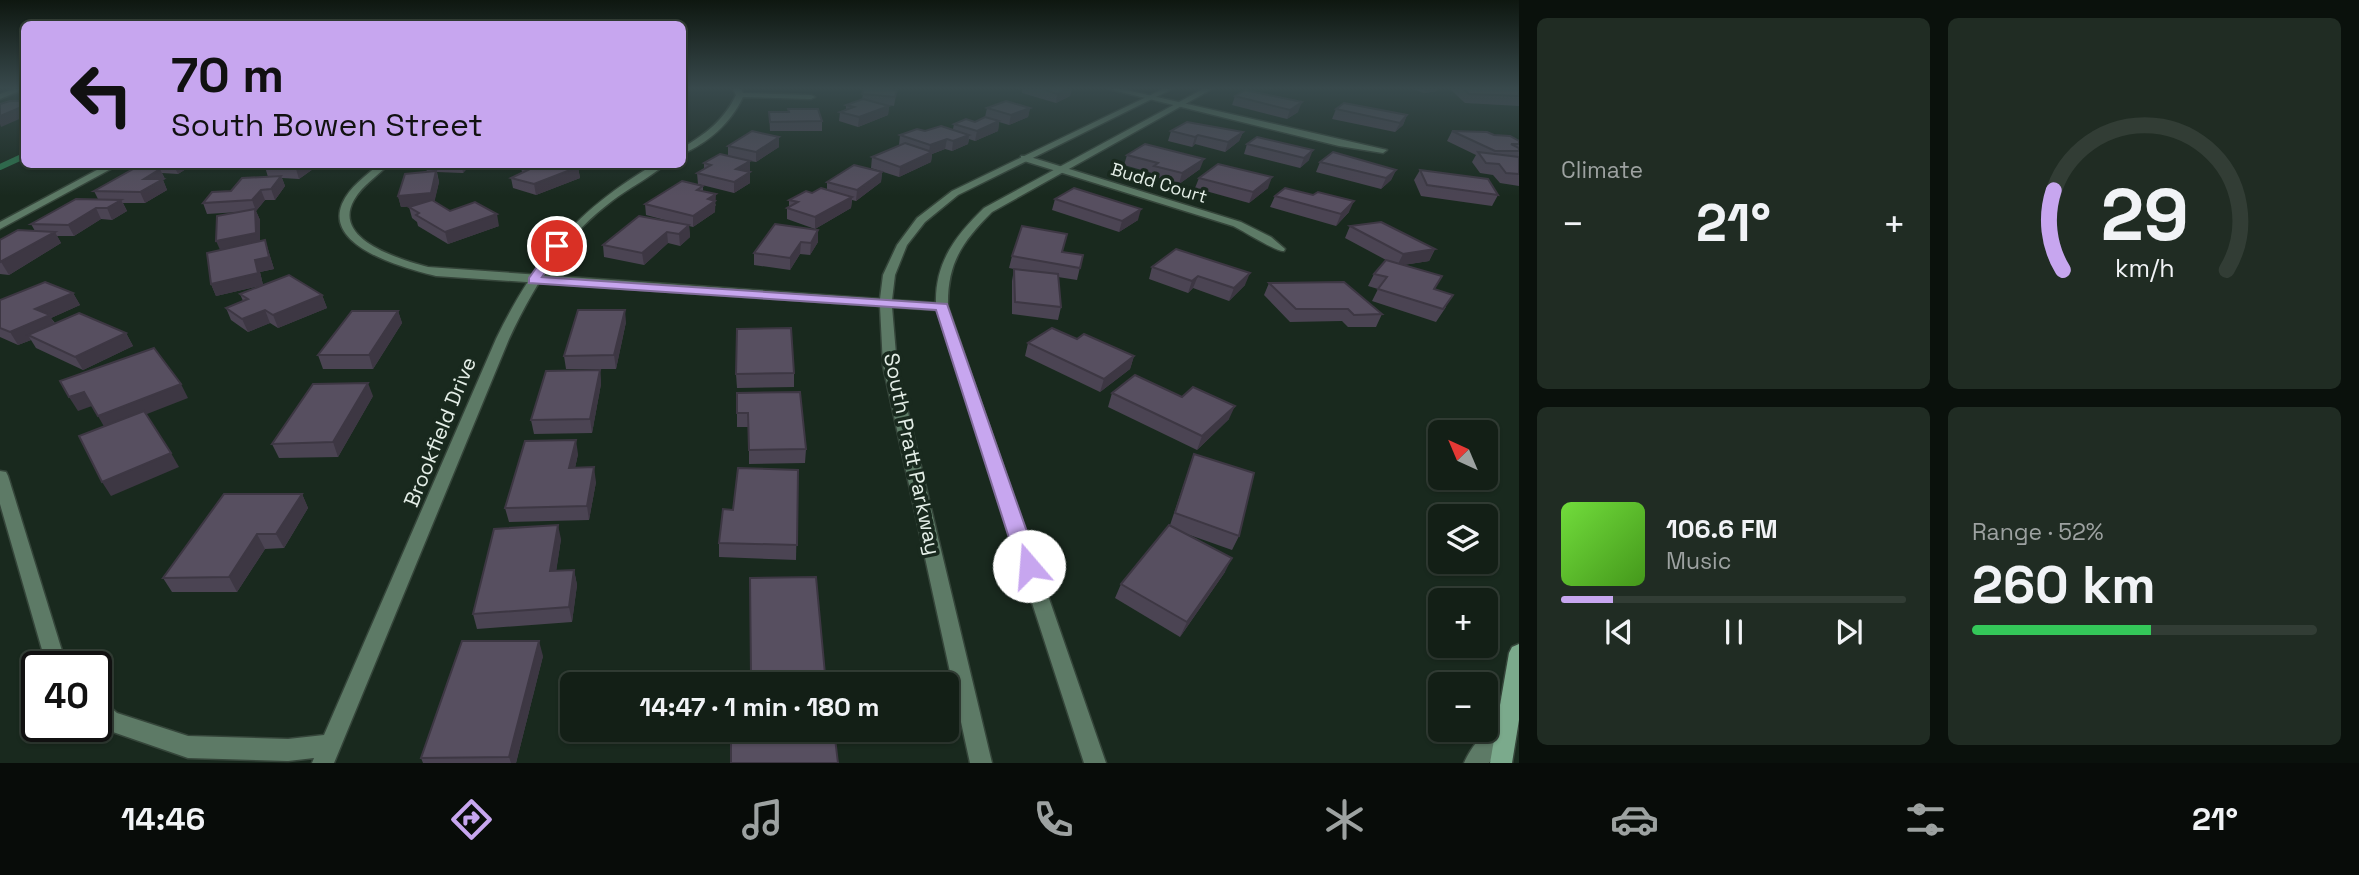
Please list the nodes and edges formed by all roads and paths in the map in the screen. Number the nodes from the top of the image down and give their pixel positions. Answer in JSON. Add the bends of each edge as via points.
{"nodes":[{"id":1,"x":722,"y":125,"type":"edge"},
{"id":2,"x":1095,"y":125,"type":"edge"},
{"id":3,"x":1145,"y":125,"type":"edge"},
{"id":4,"x":1255,"y":125,"type":"edge"},
{"id":5,"x":686,"y":149,"type":"edge"},
{"id":6,"x":1382,"y":150,"type":"dead end"},
{"id":7,"x":1024,"y":158,"type":"junction"},
{"id":8,"x":109,"y":168,"type":"edge"},
{"id":9,"x":381,"y":168,"type":"edge"},
{"id":10,"x":655,"y":168,"type":"edge"},
{"id":11,"x":1061,"y":169,"type":"junction"},
{"id":12,"x":0,"y":226,"type":"edge"},
{"id":13,"x":1280,"y":249,"type":"dead end"},
{"id":14,"x":533,"y":281,"type":"junction"},
{"id":15,"x":886,"y":303,"type":"junction"},
{"id":16,"x":942,"y":307,"type":"junction"},
{"id":17,"x":0,"y":476,"type":"edge"},
{"id":18,"x":52,"y":651,"type":"edge"},
{"id":19,"x":1519,"y":653,"type":"edge"},
{"id":20,"x":112,"y":722,"type":"edge"},
{"id":21,"x":1508,"y":724,"type":"junction"},
{"id":22,"x":327,"y":754,"type":"edge"},
{"id":23,"x":981,"y":763,"type":"edge"},
{"id":24,"x":1095,"y":763,"type":"edge"},
{"id":25,"x":1475,"y":763,"type":"edge"},
{"id":26,"x":1501,"y":763,"type":"edge"}],
"edges":[{"from":1,"to":5,"type":"street"},
{"from":2,"to":7,"type":"street","name":"South Pratt Parkway"},
{"from":3,"to":11,"type":"street"},
{"from":4,"to":6,"type":"street"},
{"from":7,"to":11,"type":"street","name":"Budd Court"},
{"from":7,"to":15,"type":"street","name":"South Pratt Parkway","via":[[955,193],[921,220],[889,275]]},
{"from":8,"to":12,"type":"street"},
{"from":9,"to":14,"type":"street","via":[[356,191],[345,209],[347,227],[362,244],[392,261],[436,273]]},
{"from":10,"to":14,"type":"street","name":"Brookfield Drive","via":[[592,211],[557,246]]},
{"from":11,"to":13,"type":"street","name":"Budd Court","via":[[1237,224]]},
{"from":11,"to":16,"type":"street","via":[[988,210],[960,237],[946,262]]},
{"from":14,"to":15,"type":"street"},
{"from":14,"to":22,"type":"street","name":"Brookfield Drive","via":[[488,367]]},
{"from":15,"to":16,"type":"street"},
{"from":15,"to":23,"type":"street","name":"South Pratt Parkway","via":[[890,366]]},
{"from":16,"to":24,"type":"street"},
{"from":17,"to":18,"type":"street"},
{"from":19,"to":21,"type":"main road"},
{"from":20,"to":22,"type":"street","via":[[188,747]]},
{"from":21,"to":25,"type":"street"},
{"from":21,"to":26,"type":"main road"}]}
